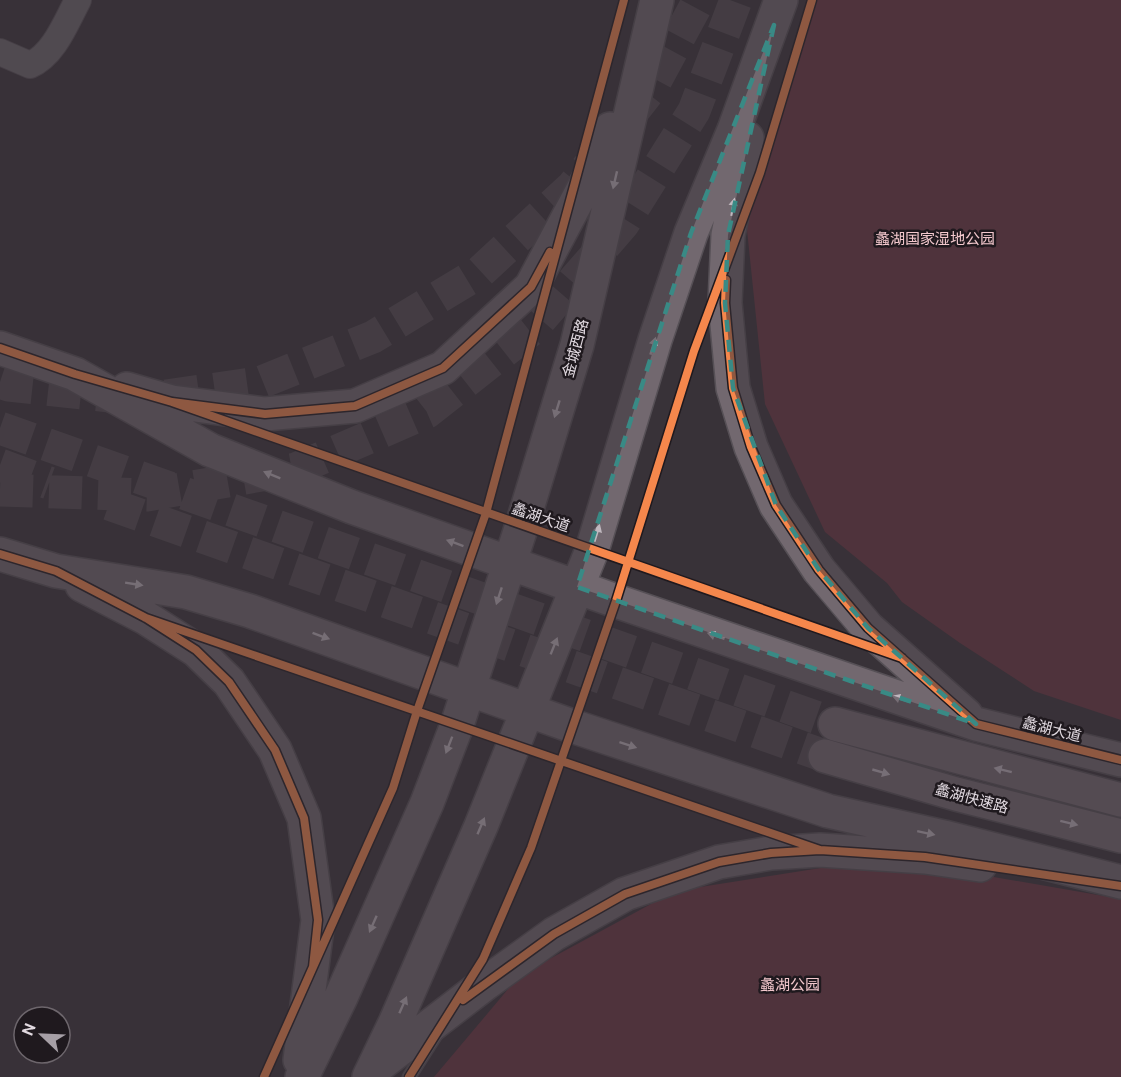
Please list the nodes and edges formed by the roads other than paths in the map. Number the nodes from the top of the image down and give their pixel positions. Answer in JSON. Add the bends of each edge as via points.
{"nodes":[{"id":1,"x":78,"y":0,"type":"edge"},
{"id":2,"x":657,"y":0,"type":"edge"},
{"id":3,"x":778,"y":13,"type":"edge"},
{"id":4,"x":0,"y":52,"type":"edge"},
{"id":5,"x":0,"y":348,"type":"edge"},
{"id":6,"x":75,"y":374,"type":"junction"},
{"id":7,"x":0,"y":554,"type":"edge"},
{"id":8,"x":510,"y":563,"type":"junction"},
{"id":9,"x":56,"y":571,"type":"junction"},
{"id":10,"x":577,"y":587,"type":"junction"},
{"id":11,"x":469,"y":689,"type":"junction"},
{"id":12,"x":528,"y":711,"type":"junction"},
{"id":13,"x":835,"y":724,"type":"tunnel mouth"},
{"id":14,"x":976,"y":724,"type":"junction"},
{"id":15,"x":825,"y":756,"type":"tunnel mouth"},
{"id":16,"x":1121,"y":760,"type":"edge"},
{"id":17,"x":1121,"y":800,"type":"edge"},
{"id":18,"x":1121,"y":836,"type":"edge"},
{"id":19,"x":1121,"y":884,"type":"edge"},
{"id":20,"x":453,"y":1007,"type":"junction"},
{"id":21,"x":371,"y":1073,"type":"edge"},
{"id":22,"x":300,"y":1077,"type":"edge"},
{"id":23,"x":409,"y":1077,"type":"edge"}],
"edges":[{"from":1,"to":4,"type":"street","via":[[40,61],[30,65]]},
{"from":2,"to":6,"type":"main road","via":[[596,165],[531,287],[443,368],[355,406],[266,414],[172,402]]},
{"from":2,"to":8,"type":"main road","name":"金城西路","one_way":true,"via":[[577,345]]},
{"from":10,"to":3,"type":"main road","one_way":true,"via":[[691,233]]},
{"from":14,"to":3,"type":"main road","one_way":true,"via":[[868,628],[819,570],[776,505],[751,447],[733,388],[724,303],[728,235],[742,156]]},
{"from":5,"to":6,"type":"main road","name":"蠡湖大道"},
{"from":8,"to":6,"type":"main road","name":"蠡湖大道","one_way":true,"via":[[352,507],[210,450]]},
{"from":7,"to":9,"type":"main road"},
{"from":8,"to":10,"type":"main road","name":"蠡湖大道"},
{"from":8,"to":11,"type":"main road","name":"金城西路","one_way":true},
{"from":9,"to":11,"type":"main road","one_way":true,"via":[[186,592]]},
{"from":9,"to":22,"type":"main road","via":[[146,618],[196,650],[229,681],[275,750],[304,818],[318,920]]},
{"from":12,"to":10,"type":"main road","one_way":true},
{"from":14,"to":10,"type":"main road","name":"蠡湖大道","one_way":true},
{"from":11,"to":12,"type":"main road"},
{"from":11,"to":22,"type":"main road","name":"金城西路","one_way":true,"via":[[427,803],[341,997]]},
{"from":12,"to":19,"type":"main road","one_way":true,"via":[[828,811]]},
{"from":21,"to":12,"type":"main road","one_way":true},
{"from":17,"to":13,"type":"highway","one_way":true},
{"from":14,"to":16,"type":"main road","name":"蠡湖大道"},
{"from":15,"to":18,"type":"highway","name":"蠡湖快速路","one_way":true},
{"from":19,"to":20,"type":"main road","via":[[925,857],[820,850],[761,854],[719,862],[625,894],[554,934]]},
{"from":20,"to":21,"type":"main road"},
{"from":20,"to":23,"type":"lane"}]}
